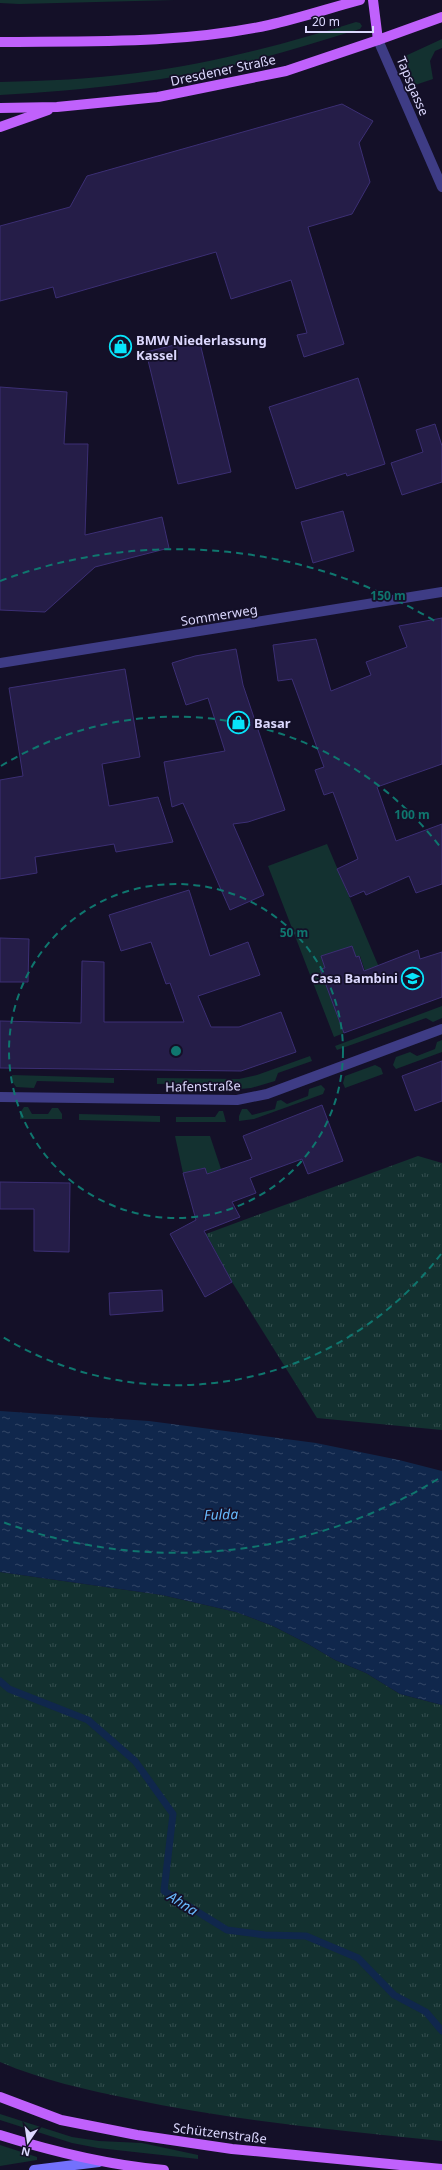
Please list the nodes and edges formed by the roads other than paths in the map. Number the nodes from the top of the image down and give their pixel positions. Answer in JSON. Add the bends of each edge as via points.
{"nodes":[{"id":1,"x":360,"y":0,"type":"edge"},
{"id":2,"x":373,"y":0,"type":"edge"},
{"id":3,"x":442,"y":17,"type":"edge"},
{"id":4,"x":378,"y":40,"type":"junction"},
{"id":5,"x":0,"y":42,"type":"edge"},
{"id":6,"x":57,"y":107,"type":"junction"},
{"id":7,"x":0,"y":108,"type":"edge"},
{"id":8,"x":0,"y":127,"type":"edge"},
{"id":9,"x":442,"y":187,"type":"edge"},
{"id":10,"x":442,"y":592,"type":"edge"},
{"id":11,"x":0,"y":663,"type":"edge"},
{"id":12,"x":442,"y":1029,"type":"edge"},
{"id":13,"x":0,"y":1097,"type":"edge"},
{"id":14,"x":0,"y":2097,"type":"edge"},
{"id":15,"x":0,"y":2135,"type":"edge"},
{"id":16,"x":100,"y":2162,"type":"junction"},
{"id":17,"x":442,"y":2168,"type":"edge"},
{"id":18,"x":34,"y":2170,"type":"edge"},
{"id":19,"x":164,"y":2170,"type":"edge"}],
"edges":[{"from":1,"to":5,"type":"main road","via":[[269,25],[184,38]]},
{"from":2,"to":4,"type":"main road"},
{"from":3,"to":4,"type":"main road","name":"Dresdener Straße"},
{"from":4,"to":6,"type":"main road","name":"Dresdener Straße","via":[[286,71],[158,97]]},
{"from":4,"to":9,"type":"street","name":"Tapsgasse"},
{"from":6,"to":7,"type":"main road","name":"Dresdener Straße"},
{"from":6,"to":8,"type":"main road"},
{"from":10,"to":11,"type":"street","name":"Sommerweg"},
{"from":12,"to":13,"type":"street","name":"Hafenstraße","via":[[267,1094],[237,1100]]},
{"from":14,"to":17,"type":"main road","name":"Schützenstraße","via":[[61,2120],[137,2135],[232,2149]]},
{"from":15,"to":16,"type":"main road"},
{"from":16,"to":18,"type":"main road"},
{"from":16,"to":19,"type":"main road"}]}
